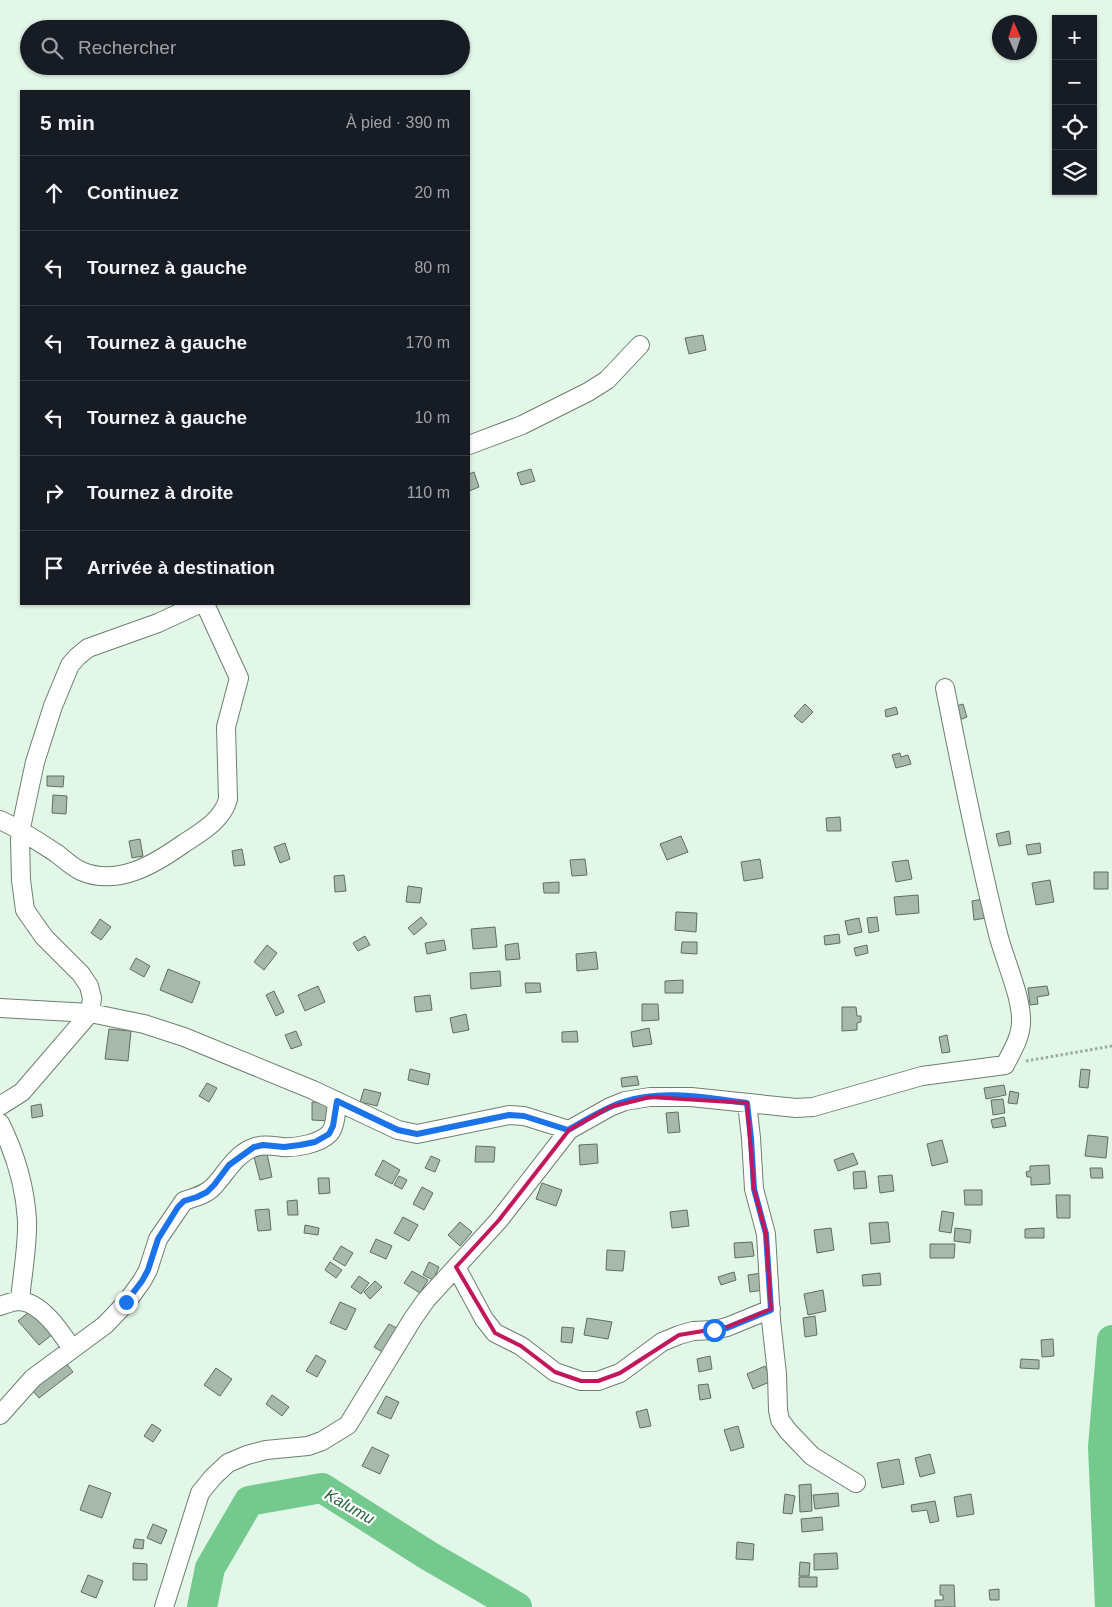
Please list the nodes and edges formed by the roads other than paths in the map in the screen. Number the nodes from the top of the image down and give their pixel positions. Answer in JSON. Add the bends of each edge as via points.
{"nodes":[{"id":1,"x":640,"y":345,"type":"dead end"},
{"id":2,"x":470,"y":445,"type":"edge"},
{"id":3,"x":197,"y":605,"type":"edge"},
{"id":4,"x":206,"y":605,"type":"edge"},
{"id":5,"x":945,"y":688,"type":"dead end"},
{"id":6,"x":0,"y":820,"type":"edge"},
{"id":7,"x":21,"y":830,"type":"junction"},
{"id":8,"x":0,"y":1008,"type":"edge"},
{"id":9,"x":90,"y":1013,"type":"junction"},
{"id":10,"x":337,"y":1101,"type":"junction"},
{"id":11,"x":747,"y":1103,"type":"junction"},
{"id":12,"x":0,"y":1106,"type":"edge"},
{"id":13,"x":0,"y":1123,"type":"edge"},
{"id":14,"x":568,"y":1130,"type":"junction"},
{"id":15,"x":456,"y":1267,"type":"junction"},
{"id":16,"x":20,"y":1301,"type":"junction"},
{"id":17,"x":0,"y":1306,"type":"edge"},
{"id":18,"x":771,"y":1310,"type":"junction"},
{"id":19,"x":72,"y":1349,"type":"junction"},
{"id":20,"x":0,"y":1415,"type":"edge"},
{"id":21,"x":856,"y":1483,"type":"dead end"},
{"id":22,"x":164,"y":1607,"type":"edge"}],
"edges":[{"from":1,"to":2,"type":"street","via":[[607,380],[588,392],[522,425]]},
{"from":3,"to":7,"type":"street","via":[[88,648],[70,665],[35,762]]},
{"from":4,"to":7,"type":"street","via":[[239,678],[226,727],[226,808],[195,836],[160,859],[128,874],[111,877],[80,870]]},
{"from":5,"to":11,"type":"street","via":[[979,858],[1000,944],[1020,1005],[1018,1039],[1005,1065],[922,1076],[813,1107]]},
{"from":6,"to":7,"type":"street"},
{"from":7,"to":9,"type":"street","via":[[25,910],[44,937],[89,986],[92,998]]},
{"from":8,"to":9,"type":"street"},
{"from":9,"to":10,"type":"street","via":[[144,1024],[184,1037]]},
{"from":9,"to":12,"type":"street","via":[[22,1092]]},
{"from":10,"to":14,"type":"street","via":[[408,1133],[417,1134],[509,1115]]},
{"from":10,"to":19,"type":"street","via":[[329,1134],[307,1144],[254,1147],[229,1165],[207,1192],[184,1201],[158,1239],[142,1281],[105,1325]]},
{"from":11,"to":14,"type":"street","via":[[691,1097],[650,1097],[610,1107]]},
{"from":11,"to":18,"type":"street","via":[[754,1189],[766,1234]]},
{"from":13,"to":16,"type":"street","via":[[18,1168],[27,1220]]},
{"from":14,"to":15,"type":"street","via":[[499,1220]]},
{"from":15,"to":18,"type":"street","via":[[495,1333],[521,1346],[555,1372],[581,1381],[598,1381],[620,1373],[678,1334],[727,1328]]},
{"from":15,"to":22,"type":"street","via":[[412,1320],[348,1425],[308,1446],[247,1455],[228,1463],[213,1477],[200,1493]]},
{"from":16,"to":17,"type":"street"},
{"from":16,"to":19,"type":"street","via":[[40,1310]]},
{"from":18,"to":21,"type":"street","via":[[780,1420],[812,1456]]},
{"from":19,"to":20,"type":"street","via":[[33,1378]]}]}
